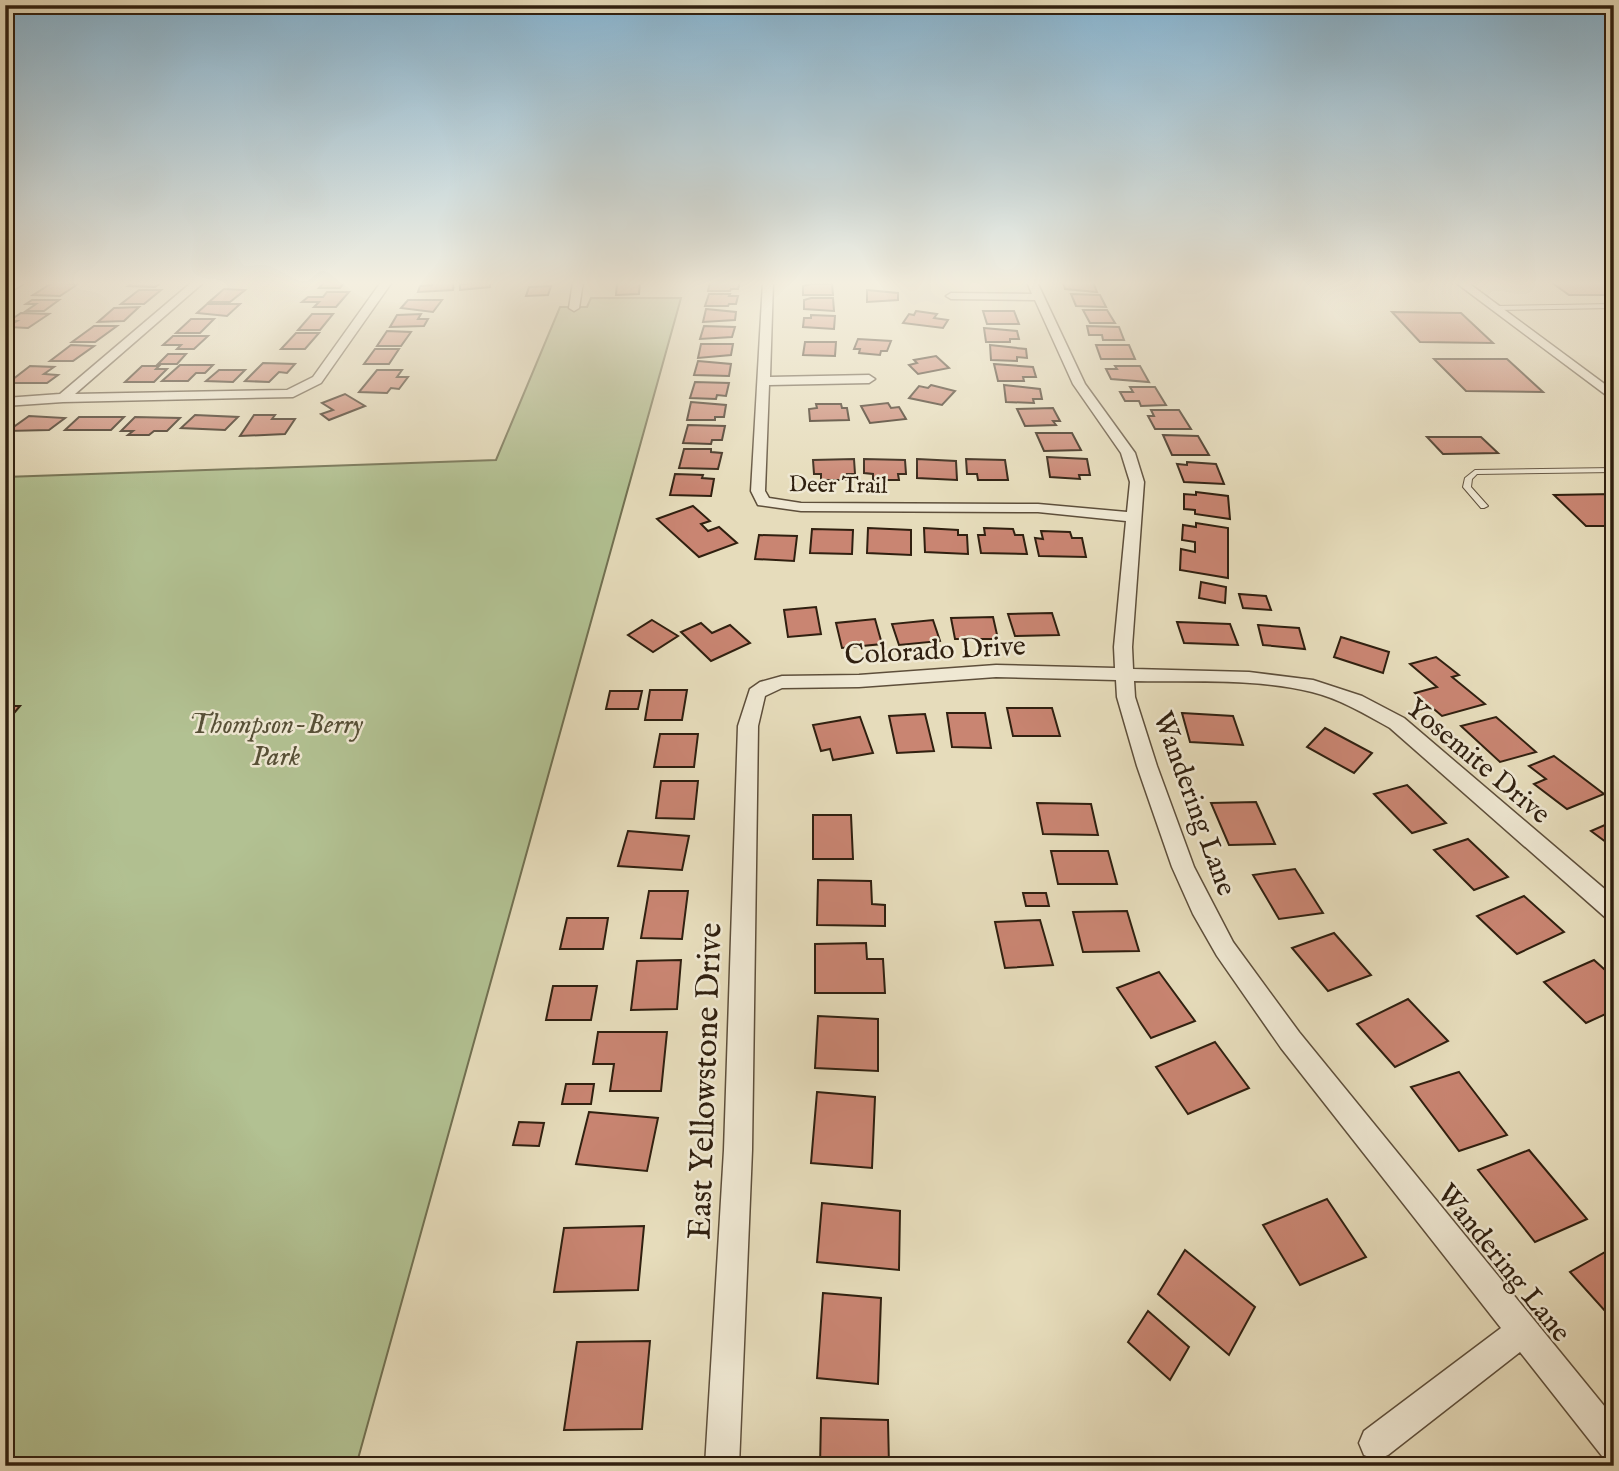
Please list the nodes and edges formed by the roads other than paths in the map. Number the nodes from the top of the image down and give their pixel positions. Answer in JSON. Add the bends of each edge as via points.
{"nodes":[{"id":1,"x":119,"y":351,"type":"edge"},
{"id":2,"x":339,"y":351,"type":"edge"},
{"id":3,"x":765,"y":351,"type":"edge"},
{"id":4,"x":1064,"y":351,"type":"edge"},
{"id":5,"x":1552,"y":351,"type":"edge"},
{"id":6,"x":869,"y":379,"type":"dead end"},
{"id":7,"x":763,"y":381,"type":"junction"},
{"id":8,"x":1614,"y":397,"type":"edge"},
{"id":9,"x":63,"y":398,"type":"junction"},
{"id":10,"x":5,"y":402,"type":"edge"},
{"id":11,"x":1614,"y":470,"type":"edge"},
{"id":12,"x":1485,"y":506,"type":"dead end"},
{"id":13,"x":1135,"y":517,"type":"junction"},
{"id":14,"x":1124,"y":673,"type":"junction"},
{"id":15,"x":756,"y":698,"type":"joint"},
{"id":16,"x":1614,"y":911,"type":"edge"},
{"id":17,"x":1521,"y":1332,"type":"junction"},
{"id":18,"x":1376,"y":1443,"type":"dead end"},
{"id":19,"x":1614,"y":1444,"type":"edge"},
{"id":20,"x":722,"y":1466,"type":"edge"}],
"edges":[{"from":1,"to":9,"type":"street"},
{"from":2,"to":9,"type":"street","via":[[310,385],[281,396]]},
{"from":3,"to":7,"type":"street","name":"Deer Trail"},
{"from":4,"to":13,"type":"street","name":"Wandering Lane","via":[[1086,398],[1128,453],[1138,482]]},
{"from":5,"to":8,"type":"street"},
{"from":6,"to":7,"type":"street"},
{"from":7,"to":13,"type":"street","name":"Deer Trail","via":[[758,491],[763,502],[802,507],[1038,508]]},
{"from":9,"to":10,"type":"street"},
{"from":11,"to":12,"type":"lane","via":[[1475,472],[1467,487]]},
{"from":13,"to":14,"type":"street","name":"Wandering Lane"},
{"from":14,"to":15,"type":"street","name":"Colorado Drive","via":[[996,671],[782,682],[766,686]]},
{"from":14,"to":16,"type":"street","name":"Yosemite Drive","via":[[1249,678],[1313,686],[1355,700],[1397,723]]},
{"from":14,"to":17,"type":"street","name":"Wandering Lane","via":[[1126,697],[1183,867],[1225,949],[1290,1040]]},
{"from":15,"to":20,"type":"street","name":"East Yellowstone Drive","via":[[748,726],[738,1150]]},
{"from":17,"to":18,"type":"street"},
{"from":17,"to":19,"type":"street","name":"Wandering Lane"}]}
